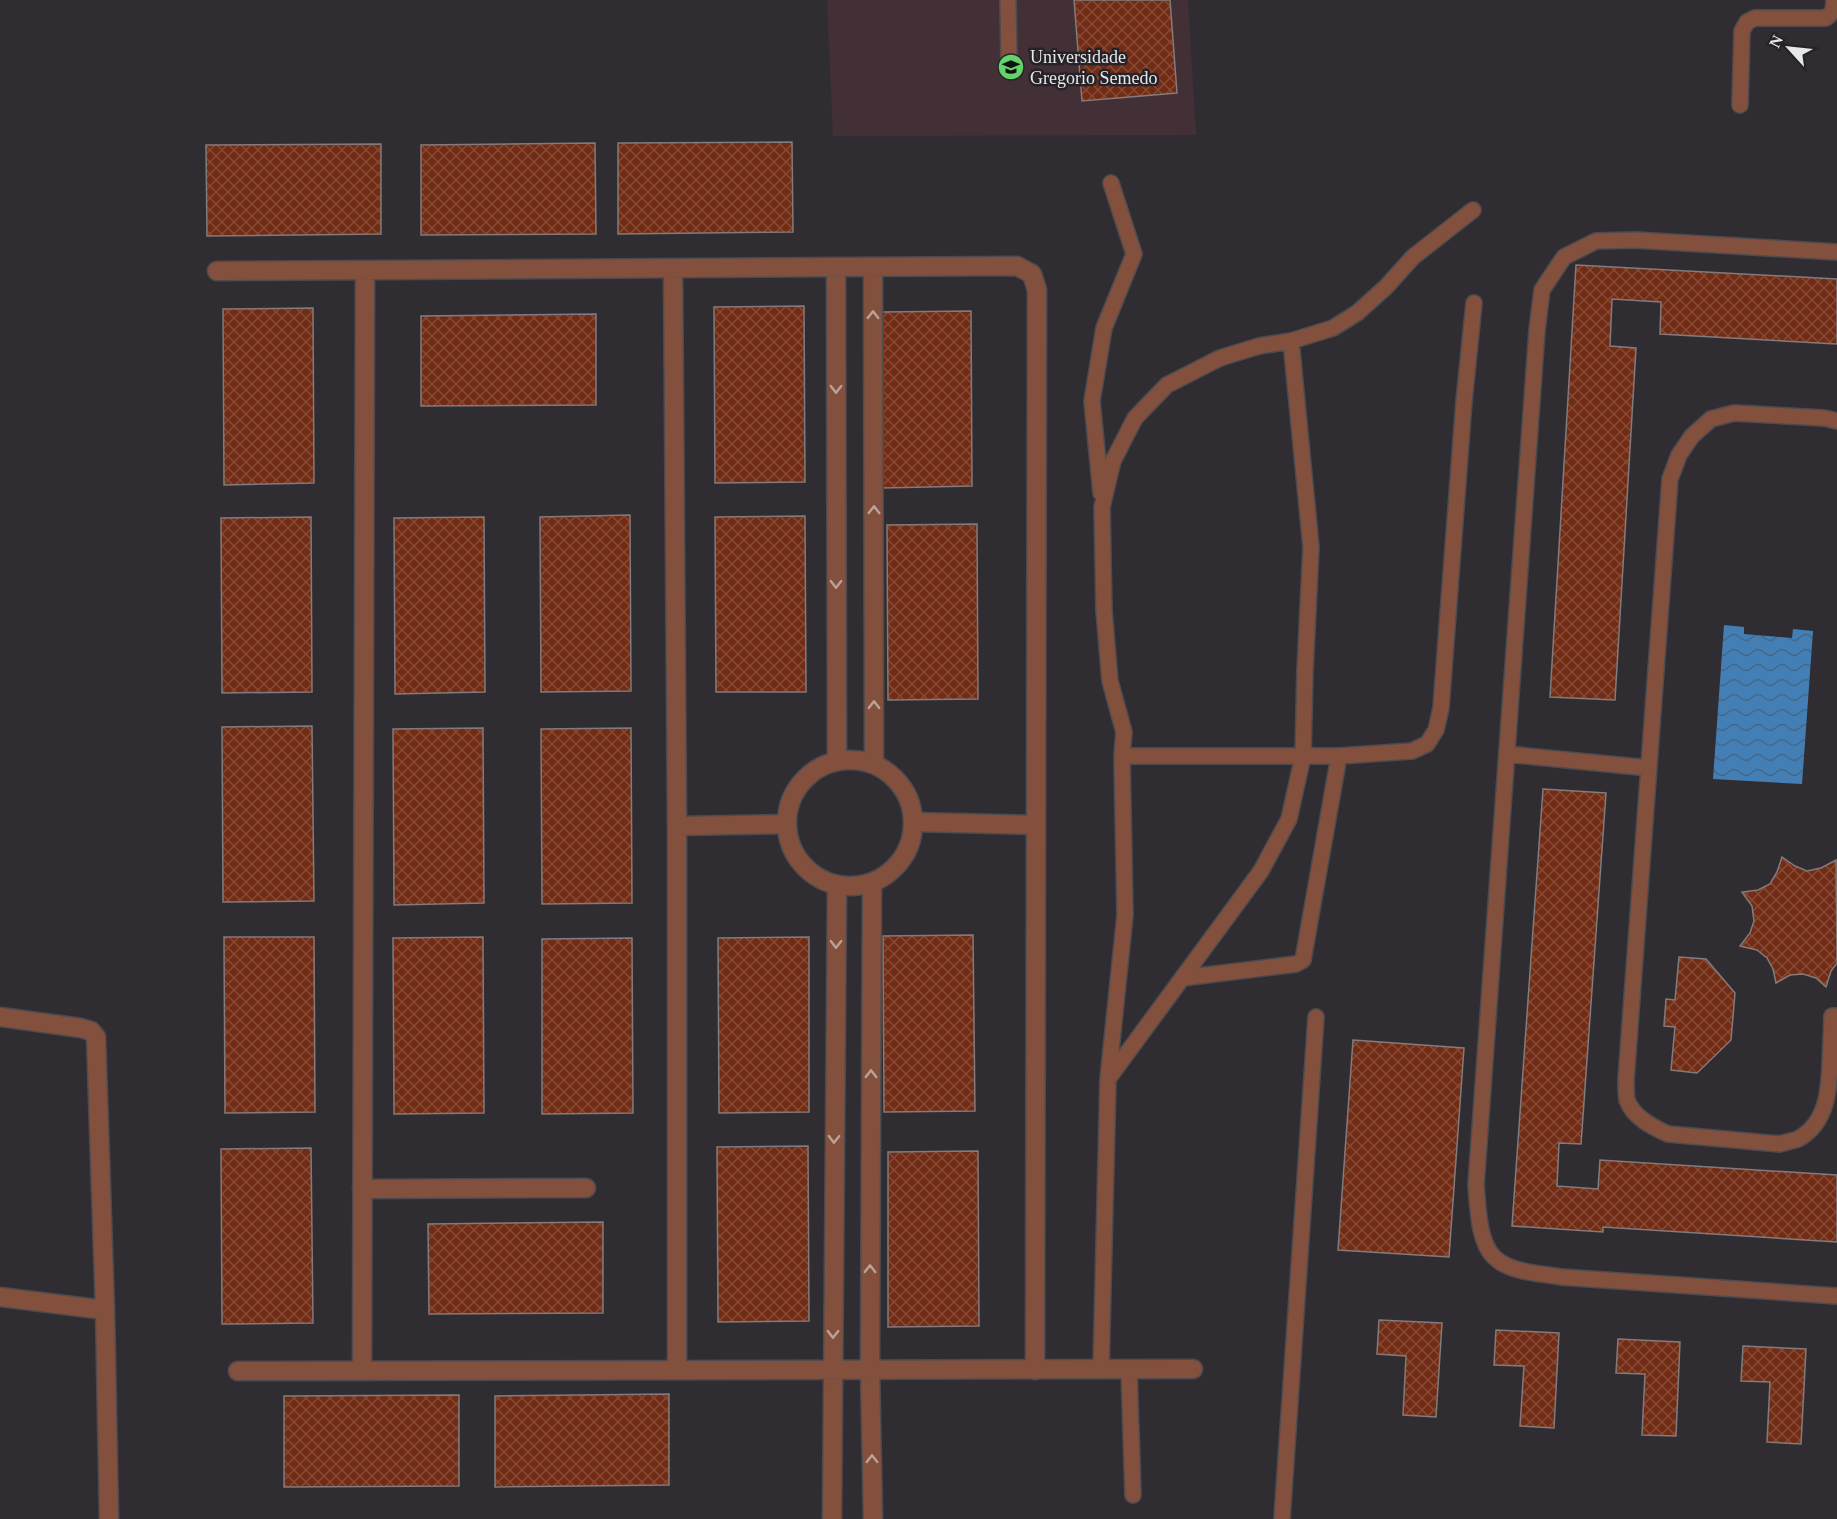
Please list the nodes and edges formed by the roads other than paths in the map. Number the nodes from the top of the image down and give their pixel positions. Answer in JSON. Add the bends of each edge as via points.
{"nodes":[{"id":1,"x":1008,"y":0,"type":"edge"},
{"id":2,"x":1834,"y":0,"type":"edge"},
{"id":3,"x":1009,"y":62,"type":"dead end"},
{"id":4,"x":1740,"y":105,"type":"dead end"},
{"id":5,"x":1111,"y":183,"type":"dead end"},
{"id":6,"x":1473,"y":210,"type":"dead end"},
{"id":7,"x":1837,"y":252,"type":"edge"},
{"id":8,"x":836,"y":267,"type":"junction"},
{"id":9,"x":873,"y":267,"type":"junction"},
{"id":10,"x":673,"y":269,"type":"junction"},
{"id":11,"x":364,"y":270,"type":"junction"},
{"id":12,"x":217,"y":272,"type":"dead end"},
{"id":13,"x":1474,"y":303,"type":"dead end"},
{"id":14,"x":1291,"y":341,"type":"junction"},
{"id":15,"x":1837,"y":421,"type":"edge"},
{"id":16,"x":1102,"y":507,"type":"junction"},
{"id":17,"x":1507,"y":754,"type":"junction"},
{"id":18,"x":1122,"y":756,"type":"junction"},
{"id":19,"x":1303,"y":756,"type":"junction"},
{"id":20,"x":1339,"y":756,"type":"junction"},
{"id":21,"x":837,"y":761,"type":"junction"},
{"id":22,"x":874,"y":764,"type":"junction"},
{"id":23,"x":1649,"y":768,"type":"junction"},
{"id":24,"x":913,"y":822,"type":"junction"},
{"id":25,"x":786,"y":824,"type":"junction"},
{"id":26,"x":1036,"y":825,"type":"junction"},
{"id":27,"x":677,"y":826,"type":"junction"},
{"id":28,"x":872,"y":883,"type":"junction"},
{"id":29,"x":837,"y":885,"type":"junction"},
{"id":30,"x":1182,"y":978,"type":"junction"},
{"id":31,"x":1837,"y":1016,"type":"edge"},
{"id":32,"x":0,"y":1017,"type":"edge"},
{"id":33,"x":1316,"y":1017,"type":"dead end"},
{"id":34,"x":1834,"y":1042,"type":"edge"},
{"id":35,"x":1108,"y":1079,"type":"junction"},
{"id":36,"x":586,"y":1188,"type":"dead end"},
{"id":37,"x":362,"y":1189,"type":"junction"},
{"id":38,"x":1837,"y":1296,"type":"edge"},
{"id":39,"x":0,"y":1297,"type":"edge"},
{"id":40,"x":105,"y":1310,"type":"junction"},
{"id":41,"x":1101,"y":1369,"type":"junction"},
{"id":42,"x":1129,"y":1369,"type":"junction"},
{"id":43,"x":1193,"y":1369,"type":"dead end"},
{"id":44,"x":677,"y":1370,"type":"junction"},
{"id":45,"x":832,"y":1370,"type":"junction"},
{"id":46,"x":870,"y":1370,"type":"junction"},
{"id":47,"x":1035,"y":1370,"type":"junction"},
{"id":48,"x":238,"y":1371,"type":"dead end"},
{"id":49,"x":362,"y":1371,"type":"junction"},
{"id":50,"x":1133,"y":1495,"type":"dead end"},
{"id":51,"x":109,"y":1519,"type":"edge"},
{"id":52,"x":832,"y":1519,"type":"edge"},
{"id":53,"x":873,"y":1519,"type":"edge"},
{"id":54,"x":1282,"y":1519,"type":"edge"}],
"edges":[{"from":1,"to":3,"type":"lane"},
{"from":2,"to":4,"type":"lane","via":[[1832,14],[1826,18],[1755,18],[1748,22],[1742,31]]},
{"from":5,"to":16,"type":"lane","via":[[1134,254],[1104,328],[1092,401]]},
{"from":6,"to":14,"type":"lane","via":[[1413,257],[1357,312],[1333,328]]},
{"from":7,"to":17,"type":"lane","via":[[1596,241],[1564,257],[1542,290]]},
{"from":8,"to":9,"type":"street"},
{"from":8,"to":10,"type":"street"},
{"from":8,"to":21,"type":"street","one_way":true},
{"from":22,"to":9,"type":"street","one_way":true},
{"from":9,"to":26,"type":"street","via":[[1017,266],[1032,274],[1036,290]]},
{"from":10,"to":11,"type":"street"},
{"from":10,"to":27,"type":"street"},
{"from":11,"to":12,"type":"street"},
{"from":11,"to":37,"type":"street"},
{"from":13,"to":20,"type":"lane","via":[[1441,708],[1436,730],[1427,744],[1412,751]]},
{"from":14,"to":16,"type":"lane","via":[[1220,357],[1167,385],[1135,418],[1113,461]]},
{"from":14,"to":19,"type":"lane","via":[[1311,547]]},
{"from":15,"to":23,"type":"lane","via":[[1734,413],[1711,419],[1679,455],[1670,479]]},
{"from":16,"to":18,"type":"lane","via":[[1104,611],[1110,681],[1124,732]]},
{"from":17,"to":23,"type":"lane"},
{"from":17,"to":38,"type":"lane","via":[[1476,1185],[1480,1223],[1493,1257],[1508,1266],[1561,1277]]},
{"from":18,"to":19,"type":"lane"},
{"from":18,"to":35,"type":"lane","via":[[1125,915]]},
{"from":19,"to":20,"type":"lane"},
{"from":19,"to":30,"type":"lane","via":[[1289,819],[1261,871]]},
{"from":20,"to":30,"type":"lane","via":[[1303,960]]},
{"from":21,"to":22,"type":"street","via":[[856,759]]},
{"from":21,"to":25,"type":"street","via":[[816,769],[800,783],[790,803]]},
{"from":22,"to":24,"type":"street","via":[[890,773],[902,787]]},
{"from":23,"to":34,"type":"lane","via":[[1626,1080],[1632,1108],[1651,1127],[1668,1134],[1780,1144],[1797,1139],[1823,1112]]},
{"from":24,"to":26,"type":"street"},
{"from":24,"to":28,"type":"street","via":[[911,841],[903,859]]},
{"from":25,"to":27,"type":"street"},
{"from":25,"to":29,"type":"street","via":[[790,845],[801,864],[817,878]]},
{"from":26,"to":47,"type":"street"},
{"from":27,"to":44,"type":"street"},
{"from":28,"to":29,"type":"street"},
{"from":46,"to":28,"type":"street","one_way":true},
{"from":29,"to":45,"type":"street","one_way":true},
{"from":30,"to":35,"type":"lane"},
{"from":31,"to":34,"type":"lane","via":[[1832,1016]]},
{"from":32,"to":40,"type":"street","via":[[81,1028],[96,1037]]},
{"from":33,"to":54,"type":"lane"},
{"from":35,"to":41,"type":"lane"},
{"from":36,"to":37,"type":"street"},
{"from":37,"to":49,"type":"street"},
{"from":39,"to":40,"type":"street"},
{"from":40,"to":51,"type":"street"},
{"from":41,"to":42,"type":"street"},
{"from":41,"to":47,"type":"street"},
{"from":42,"to":43,"type":"street"},
{"from":42,"to":50,"type":"lane"},
{"from":44,"to":45,"type":"street"},
{"from":44,"to":49,"type":"street"},
{"from":45,"to":46,"type":"street"},
{"from":45,"to":52,"type":"street"},
{"from":46,"to":47,"type":"street"},
{"from":53,"to":46,"type":"street","one_way":true},
{"from":48,"to":49,"type":"street"}]}
